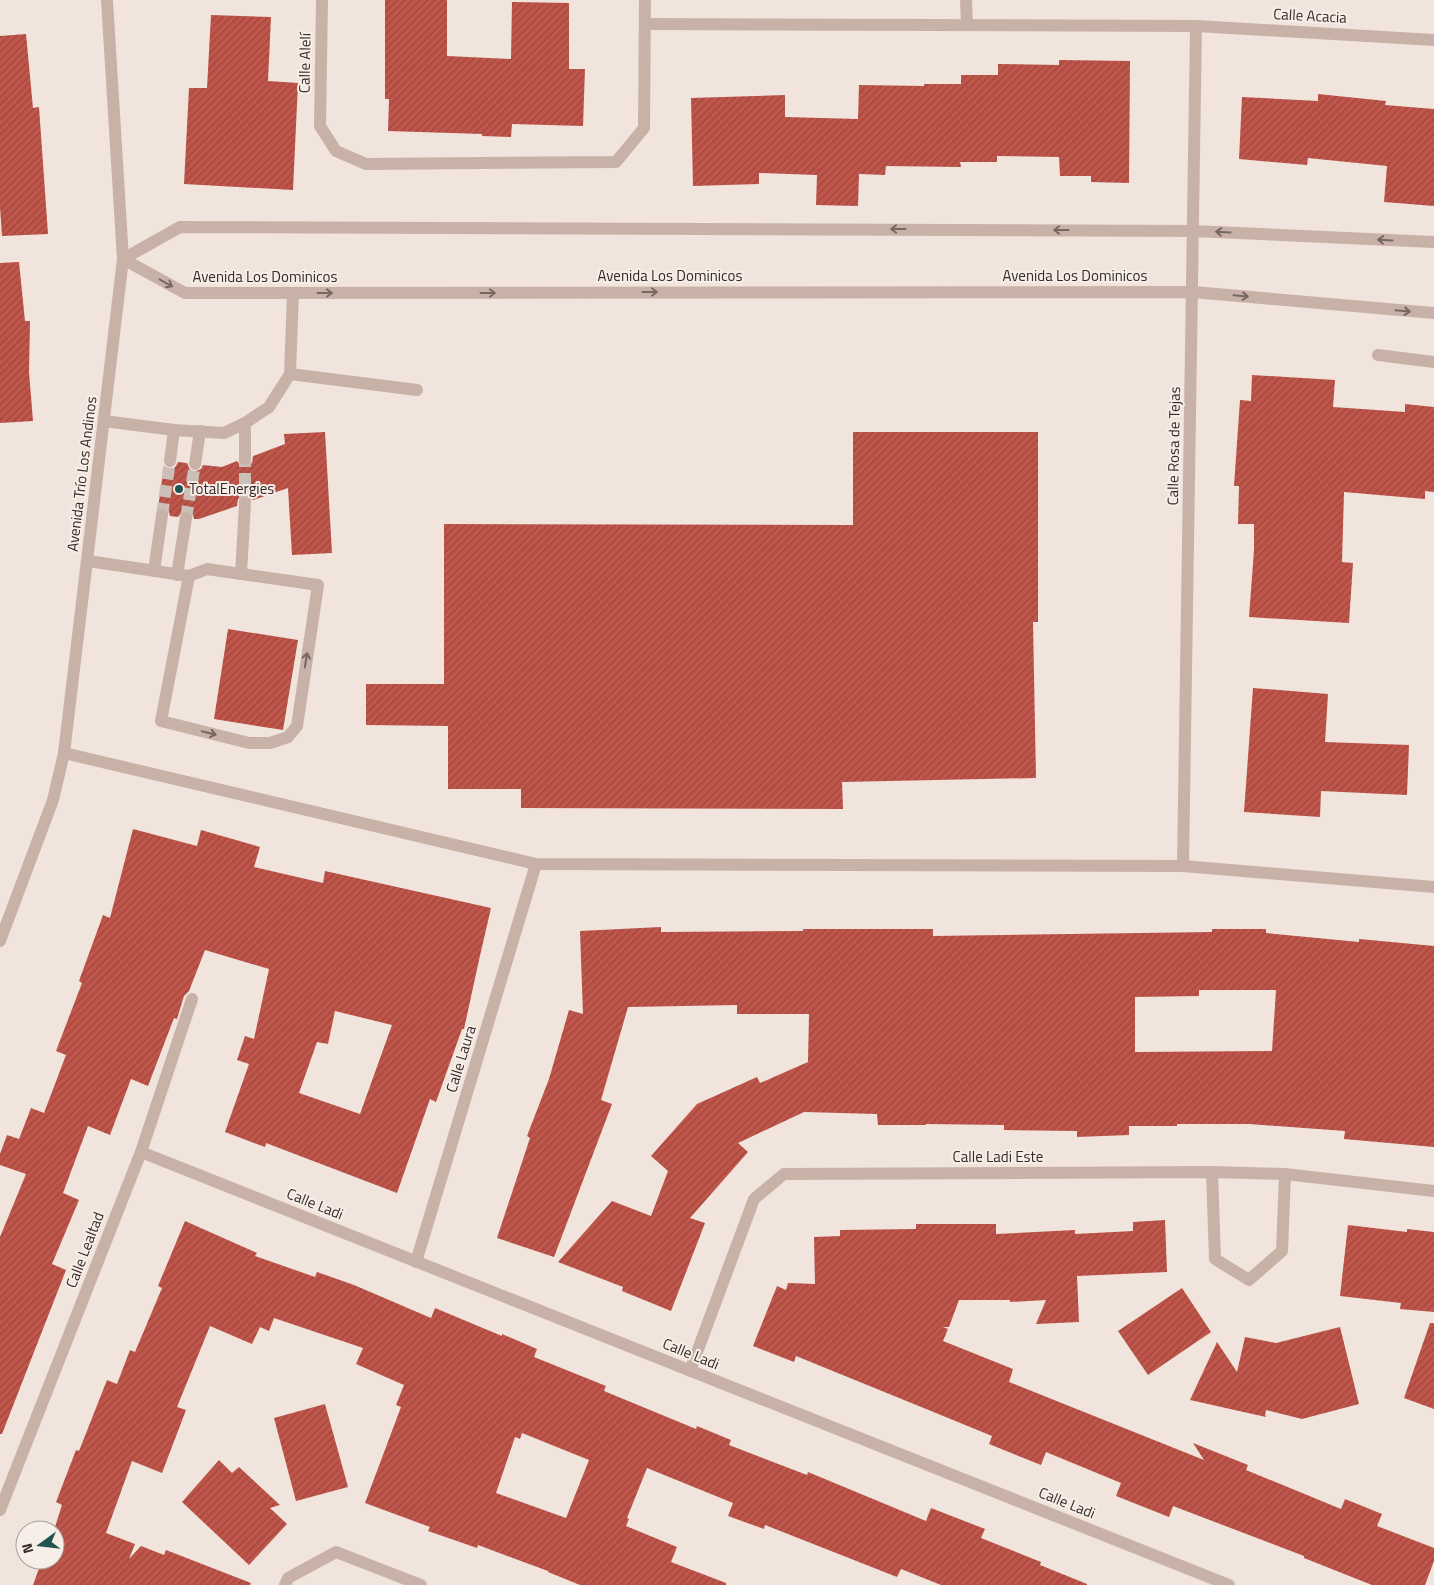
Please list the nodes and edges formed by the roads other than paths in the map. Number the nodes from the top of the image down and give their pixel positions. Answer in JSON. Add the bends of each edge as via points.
{"nodes":[{"id":1,"x":107,"y":0,"type":"edge"},
{"id":2,"x":322,"y":0,"type":"edge"},
{"id":3,"x":645,"y":0,"type":"edge"},
{"id":4,"x":966,"y":0,"type":"edge"},
{"id":5,"x":645,"y":24,"type":"junction"},
{"id":6,"x":966,"y":25,"type":"junction"},
{"id":7,"x":1196,"y":26,"type":"junction"},
{"id":8,"x":1434,"y":40,"type":"edge"},
{"id":9,"x":1193,"y":231,"type":"junction"},
{"id":10,"x":1434,"y":242,"type":"edge"},
{"id":11,"x":123,"y":259,"type":"junction"},
{"id":12,"x":1192,"y":292,"type":"junction"},
{"id":13,"x":293,"y":293,"type":"junction"},
{"id":14,"x":1434,"y":314,"type":"edge"},
{"id":15,"x":1378,"y":355,"type":"dead end"},
{"id":16,"x":1434,"y":362,"type":"edge"},
{"id":17,"x":290,"y":374,"type":"junction"},
{"id":18,"x":417,"y":390,"type":"dead end"},
{"id":19,"x":104,"y":421,"type":"junction"},
{"id":20,"x":246,"y":422,"type":"junction"},
{"id":21,"x":174,"y":430,"type":"junction"},
{"id":22,"x":200,"y":431,"type":"junction"},
{"id":23,"x":245,"y":459,"type":"tunnel mouth"},
{"id":24,"x":170,"y":461,"type":"tunnel mouth"},
{"id":25,"x":195,"y":464,"type":"tunnel mouth"},
{"id":26,"x":245,"y":503,"type":"tunnel mouth"},
{"id":27,"x":162,"y":515,"type":"tunnel mouth"},
{"id":28,"x":186,"y":518,"type":"tunnel mouth"},
{"id":29,"x":88,"y":561,"type":"junction"},
{"id":30,"x":154,"y":570,"type":"junction"},
{"id":31,"x":241,"y":574,"type":"junction"},
{"id":32,"x":183,"y":576,"type":"junction"},
{"id":33,"x":64,"y":753,"type":"junction"},
{"id":34,"x":536,"y":864,"type":"junction"},
{"id":35,"x":1183,"y":866,"type":"junction"},
{"id":36,"x":1434,"y":887,"type":"edge"},
{"id":37,"x":0,"y":941,"type":"edge"},
{"id":38,"x":192,"y":999,"type":"dead end"},
{"id":39,"x":141,"y":1152,"type":"junction"},
{"id":40,"x":1212,"y":1172,"type":"junction"},
{"id":41,"x":1285,"y":1174,"type":"junction"},
{"id":42,"x":1434,"y":1192,"type":"edge"},
{"id":43,"x":416,"y":1262,"type":"junction"},
{"id":44,"x":690,"y":1371,"type":"junction"},
{"id":45,"x":0,"y":1510,"type":"edge"},
{"id":46,"x":285,"y":1585,"type":"edge"},
{"id":47,"x":420,"y":1585,"type":"edge"},
{"id":48,"x":1229,"y":1585,"type":"edge"}],
"edges":[{"from":1,"to":11,"type":"street","name":"Avenida Trío Los Andinos"},
{"from":2,"to":5,"type":"street","name":"Calle Alelí","via":[[320,126],[336,151],[366,164],[616,162],[644,128]]},
{"from":3,"to":5,"type":"street"},
{"from":4,"to":6,"type":"street"},
{"from":5,"to":6,"type":"street","name":"Calle Acacia"},
{"from":6,"to":7,"type":"street","name":"Calle Acacia"},
{"from":7,"to":8,"type":"street","name":"Calle Acacia"},
{"from":7,"to":9,"type":"street","name":"Calle Rosa de Tejas"},
{"from":10,"to":9,"type":"street","one_way":true},
{"from":9,"to":11,"type":"street","one_way":true,"via":[[180,227]]},
{"from":9,"to":12,"type":"street","name":"Calle Rosa de Tejas"},
{"from":11,"to":13,"type":"street","name":"Avenida Los Dominicos","one_way":true,"via":[[185,293]]},
{"from":11,"to":19,"type":"street","name":"Avenida Trío Los Andinos"},
{"from":13,"to":12,"type":"street","name":"Avenida Los Dominicos","one_way":true},
{"from":12,"to":14,"type":"street","name":"Avenida Los Dominicos","one_way":true},
{"from":12,"to":35,"type":"street","name":"Calle Rosa de Tejas"},
{"from":13,"to":17,"type":"street"},
{"from":15,"to":16,"type":"street"},
{"from":17,"to":18,"type":"street"},
{"from":17,"to":20,"type":"street","via":[[269,407]]},
{"from":19,"to":21,"type":"street"},
{"from":19,"to":29,"type":"street","name":"Avenida Trío Los Andinos"},
{"from":20,"to":22,"type":"street","via":[[224,433]]},
{"from":20,"to":23,"type":"street"},
{"from":21,"to":22,"type":"street"},
{"from":21,"to":24,"type":"street"},
{"from":22,"to":25,"type":"street"},
{"from":26,"to":31,"type":"street"},
{"from":27,"to":30,"type":"street"},
{"from":28,"to":32,"type":"street"},
{"from":29,"to":30,"type":"street"},
{"from":29,"to":33,"type":"street","name":"Avenida Trío Los Andinos"},
{"from":30,"to":32,"type":"street"},
{"from":31,"to":32,"type":"street","via":[[207,569]]},
{"from":32,"to":31,"type":"street","one_way":true,"via":[[161,721],[249,743],[270,744],[288,737],[296,726],[318,585]]},
{"from":33,"to":34,"type":"street"},
{"from":33,"to":37,"type":"street","name":"Avenida Trío Los Andinos","via":[[53,800]]},
{"from":34,"to":35,"type":"street"},
{"from":34,"to":43,"type":"street","name":"Calle Laura"},
{"from":35,"to":36,"type":"street"},
{"from":38,"to":39,"type":"street","name":"Calle Lealtad"},
{"from":39,"to":43,"type":"street","name":"Calle Ladi"},
{"from":39,"to":45,"type":"street","name":"Calle Lealtad"},
{"from":40,"to":41,"type":"street","name":"Calle Ladi Este"},
{"from":40,"to":41,"type":"street","via":[[1215,1259],[1249,1280],[1282,1251]]},
{"from":40,"to":44,"type":"street","name":"Calle Ladi Este","via":[[784,1174],[754,1199]]},
{"from":41,"to":42,"type":"street","name":"Calle Ladi Este"},
{"from":43,"to":44,"type":"street","name":"Calle Ladi"},
{"from":44,"to":48,"type":"street","name":"Calle Ladi"},
{"from":46,"to":47,"type":"street","via":[[288,1578],[336,1552]]}]}
